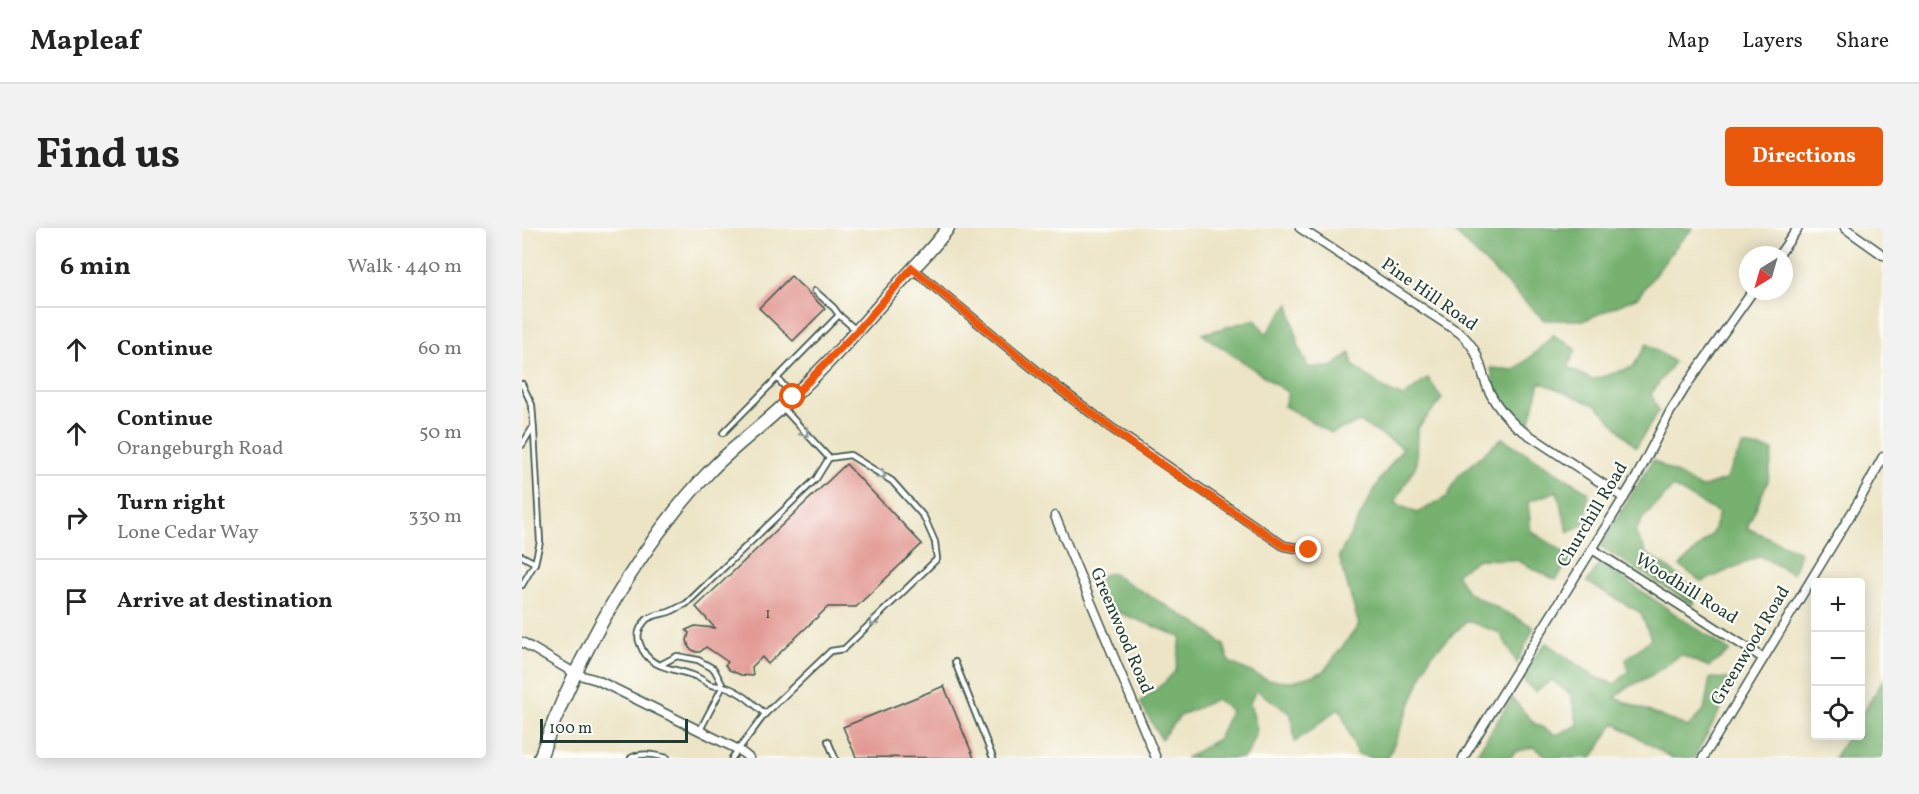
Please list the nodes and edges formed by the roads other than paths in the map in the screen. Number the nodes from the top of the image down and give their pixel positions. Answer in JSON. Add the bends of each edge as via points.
{"nodes":[{"id":1,"x":948,"y":228,"type":"edge"},
{"id":2,"x":1300,"y":228,"type":"edge"},
{"id":3,"x":1798,"y":228,"type":"edge"},
{"id":4,"x":1845,"y":228,"type":"edge"},
{"id":5,"x":1785,"y":246,"type":"edge"},
{"id":6,"x":1883,"y":255,"type":"edge"},
{"id":7,"x":912,"y":268,"type":"junction"},
{"id":8,"x":815,"y":291,"type":"dead end"},
{"id":9,"x":1747,"y":300,"type":"edge"},
{"id":10,"x":839,"y":315,"type":"junction"},
{"id":11,"x":858,"y":329,"type":"junction"},
{"id":12,"x":777,"y":378,"type":"junction"},
{"id":13,"x":522,"y":384,"type":"edge"},
{"id":14,"x":793,"y":397,"type":"junction"},
{"id":15,"x":782,"y":407,"type":"junction"},
{"id":16,"x":533,"y":426,"type":"junction"},
{"id":17,"x":723,"y":433,"type":"dead end"},
{"id":18,"x":522,"y":445,"type":"edge"},
{"id":19,"x":1883,"y":457,"type":"edge"},
{"id":20,"x":829,"y":458,"type":"junction"},
{"id":21,"x":1624,"y":498,"type":"junction"},
{"id":22,"x":1055,"y":516,"type":"dead end"},
{"id":23,"x":1592,"y":549,"type":"junction"},
{"id":24,"x":1309,"y":550,"type":"dead end"},
{"id":25,"x":522,"y":556,"type":"edge"},
{"id":26,"x":535,"y":563,"type":"junction"},
{"id":27,"x":522,"y":585,"type":"edge"},
{"id":28,"x":522,"y":642,"type":"edge"},
{"id":29,"x":1763,"y":658,"type":"junction"},
{"id":30,"x":955,"y":662,"type":"dead end"},
{"id":31,"x":660,"y":666,"type":"junction"},
{"id":32,"x":576,"y":674,"type":"junction"},
{"id":33,"x":723,"y":686,"type":"junction"},
{"id":34,"x":765,"y":714,"type":"junction"},
{"id":35,"x":700,"y":731,"type":"junction"},
{"id":36,"x":828,"y":741,"type":"dead end"},
{"id":37,"x":739,"y":750,"type":"junction"},
{"id":38,"x":540,"y":758,"type":"edge"},
{"id":39,"x":631,"y":758,"type":"edge"},
{"id":40,"x":667,"y":758,"type":"edge"},
{"id":41,"x":732,"y":758,"type":"edge"},
{"id":42,"x":749,"y":758,"type":"edge"},
{"id":43,"x":835,"y":758,"type":"edge"},
{"id":44,"x":993,"y":758,"type":"edge"},
{"id":45,"x":1156,"y":758,"type":"edge"},
{"id":46,"x":1463,"y":758,"type":"edge"},
{"id":47,"x":1703,"y":758,"type":"edge"}],
"edges":[{"from":1,"to":7,"type":"street"},
{"from":2,"to":21,"type":"street","name":"Pine Hill Road","via":[[1460,333],[1476,350],[1490,393],[1507,418]]},
{"from":3,"to":5,"type":"street"},
{"from":4,"to":6,"type":"street"},
{"from":7,"to":11,"type":"street"},
{"from":7,"to":24,"type":"street","via":[[1135,446],[1284,546]]},
{"from":8,"to":10,"type":"lane"},
{"from":9,"to":21,"type":"street","name":"Churchill Road","via":[[1688,382]]},
{"from":10,"to":11,"type":"lane"},
{"from":10,"to":12,"type":"lane"},
{"from":11,"to":14,"type":"street"},
{"from":12,"to":14,"type":"lane"},
{"from":12,"to":17,"type":"lane"},
{"from":13,"to":16,"type":"lane","via":[[532,405]]},
{"from":14,"to":15,"type":"street"},
{"from":15,"to":20,"type":"lane","one_way":true},
{"from":15,"to":32,"type":"street","via":[[710,470],[676,510],[614,602]]},
{"from":16,"to":18,"type":"lane"},
{"from":16,"to":26,"type":"lane","via":[[540,542]]},
{"from":19,"to":29,"type":"street","name":"Greenwood Road"},
{"from":20,"to":31,"type":"lane","via":[[816,480],[686,604],[648,618],[637,638],[642,652]]},
{"from":20,"to":34,"type":"lane","one_way":true,"via":[[850,455],[892,481],[924,518],[938,559],[844,649],[831,651]]},
{"from":21,"to":23,"type":"street","name":"Churchill Road"},
{"from":22,"to":45,"type":"street","name":"Greenwood Road"},
{"from":23,"to":29,"type":"street","name":"Woodhill Road"},
{"from":23,"to":46,"type":"street","name":"Churchill Road"},
{"from":25,"to":26,"type":"lane"},
{"from":26,"to":27,"type":"lane"},
{"from":28,"to":32,"type":"street"},
{"from":29,"to":47,"type":"street","name":"Greenwood Road"},
{"from":30,"to":44,"type":"lane"},
{"from":31,"to":33,"type":"lane","via":[[697,677],[709,686]]},
{"from":31,"to":33,"type":"lane","via":[[677,656],[698,660],[714,669]]},
{"from":32,"to":35,"type":"street","via":[[597,680]]},
{"from":32,"to":38,"type":"street"},
{"from":33,"to":34,"type":"lane","via":[[749,699]]},
{"from":33,"to":35,"type":"lane"},
{"from":34,"to":37,"type":"lane"},
{"from":35,"to":37,"type":"street"},
{"from":36,"to":43,"type":"lane"},
{"from":37,"to":41,"type":"lane"},
{"from":37,"to":42,"type":"street"},
{"from":39,"to":40,"type":"lane","via":[[648,754]]}]}
